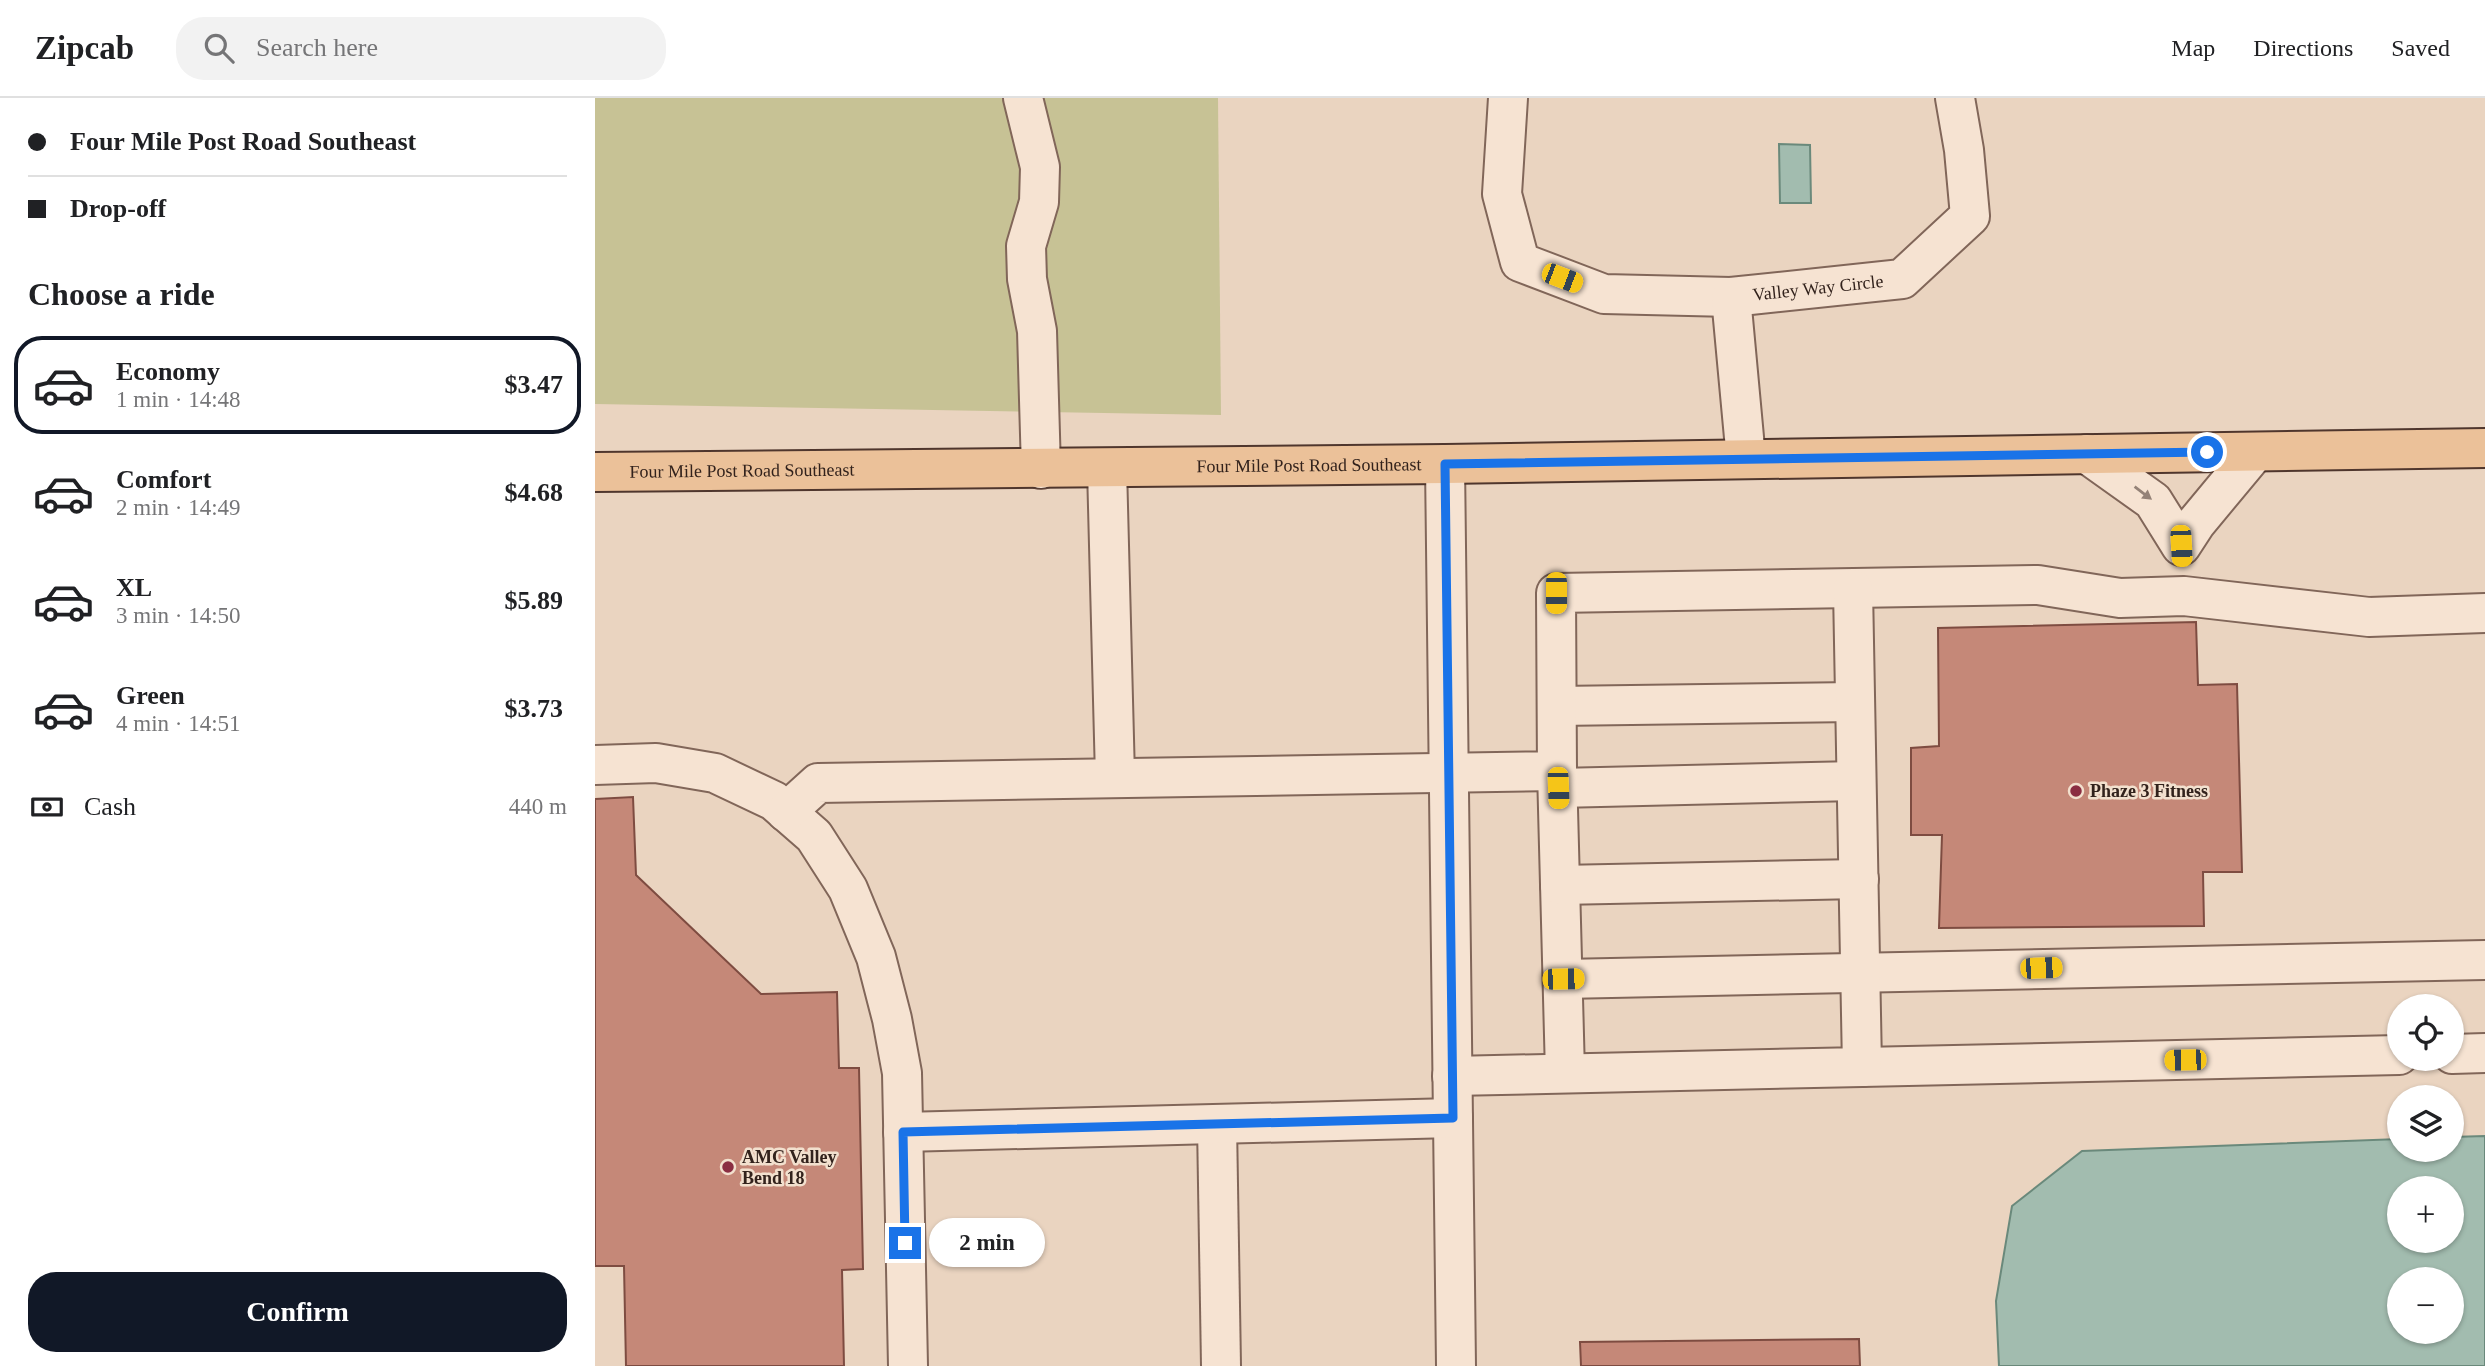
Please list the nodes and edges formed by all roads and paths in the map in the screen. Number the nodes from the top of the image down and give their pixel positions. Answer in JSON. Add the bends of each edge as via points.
{"nodes":[{"id":1,"x":1023,"y":98,"type":"edge"},
{"id":2,"x":1509,"y":98,"type":"edge"},
{"id":3,"x":1955,"y":98,"type":"edge"},
{"id":4,"x":1731,"y":297,"type":"junction"},
{"id":5,"x":2485,"y":448,"type":"edge"},
{"id":6,"x":2255,"y":452,"type":"junction"},
{"id":7,"x":2087,"y":454,"type":"junction"},
{"id":8,"x":1746,"y":460,"type":"junction"},
{"id":9,"x":1445,"y":464,"type":"junction"},
{"id":10,"x":1107,"y":468,"type":"junction"},
{"id":11,"x":1041,"y":469,"type":"junction"},
{"id":12,"x":595,"y":472,"type":"edge"},
{"id":13,"x":2181,"y":546,"type":"junction"},
{"id":14,"x":1853,"y":589,"type":"junction"},
{"id":15,"x":2183,"y":596,"type":"junction"},
{"id":16,"x":2485,"y":613,"type":"edge"},
{"id":17,"x":1855,"y":702,"type":"junction"},
{"id":18,"x":1557,"y":706,"type":"junction"},
{"id":19,"x":595,"y":765,"type":"edge"},
{"id":20,"x":1448,"y":771,"type":"junction"},
{"id":21,"x":1115,"y":778,"type":"junction"},
{"id":22,"x":1557,"y":780,"type":"junction"},
{"id":23,"x":1857,"y":781,"type":"junction"},
{"id":24,"x":786,"y":812,"type":"junction"},
{"id":25,"x":1859,"y":879,"type":"junction"},
{"id":26,"x":1560,"y":885,"type":"junction"},
{"id":27,"x":2485,"y":960,"type":"edge"},
{"id":28,"x":1861,"y":973,"type":"junction"},
{"id":29,"x":1563,"y":979,"type":"junction"},
{"id":30,"x":2464,"y":1054,"type":"edge"},
{"id":31,"x":2485,"y":1054,"type":"edge"},
{"id":32,"x":2387,"y":1055,"type":"edge"},
{"id":33,"x":1862,"y":1067,"type":"junction"},
{"id":34,"x":1565,"y":1073,"type":"junction"},
{"id":35,"x":1452,"y":1076,"type":"junction"},
{"id":36,"x":1453,"y":1118,"type":"junction"},
{"id":37,"x":1217,"y":1124,"type":"junction"},
{"id":38,"x":903,"y":1132,"type":"junction"},
{"id":39,"x":908,"y":1366,"type":"edge"},
{"id":40,"x":1221,"y":1366,"type":"edge"},
{"id":41,"x":1455,"y":1366,"type":"edge"}],
"edges":[{"from":1,"to":11,"type":"street","via":[[1040,167],[1039,202],[1026,246],[1037,331]]},
{"from":2,"to":4,"type":"street","name":"Valley Way Circle","via":[[1502,194],[1520,262],[1604,294]]},
{"from":3,"to":4,"type":"street","name":"Valley Way Circle","via":[[1971,216],[1902,279]]},
{"from":4,"to":8,"type":"street","name":"Valley Way Circle"},
{"from":5,"to":6,"type":"main road","name":"Four Mile Post Road Southeast"},
{"from":6,"to":7,"type":"main road","name":"Four Mile Post Road Southeast"},
{"from":6,"to":13,"type":"street"},
{"from":7,"to":8,"type":"main road","name":"Four Mile Post Road Southeast"},
{"from":7,"to":13,"type":"street","one_way":true,"via":[[2153,502]]},
{"from":8,"to":9,"type":"main road","name":"Four Mile Post Road Southeast"},
{"from":9,"to":10,"type":"main road","name":"Four Mile Post Road Southeast"},
{"from":9,"to":20,"type":"street"},
{"from":10,"to":11,"type":"main road","name":"Four Mile Post Road Southeast"},
{"from":10,"to":21,"type":"street"},
{"from":11,"to":12,"type":"main road","name":"Four Mile Post Road Southeast"},
{"from":13,"to":15,"type":"street"},
{"from":14,"to":15,"type":"street","via":[[2038,585],[2120,597]]},
{"from":14,"to":17,"type":"street"},
{"from":14,"to":18,"type":"street","via":[[1556,593]]},
{"from":15,"to":16,"type":"street","via":[[2369,617]]},
{"from":17,"to":18,"type":"street"},
{"from":17,"to":23,"type":"street"},
{"from":18,"to":22,"type":"street"},
{"from":19,"to":24,"type":"street","via":[[656,763],[715,773],[774,801]]},
{"from":20,"to":21,"type":"street"},
{"from":20,"to":22,"type":"street"},
{"from":20,"to":35,"type":"street"},
{"from":21,"to":24,"type":"street","via":[[818,783]]},
{"from":22,"to":23,"type":"street"},
{"from":22,"to":26,"type":"street"},
{"from":23,"to":25,"type":"street"},
{"from":24,"to":38,"type":"street","via":[[814,836],[848,889],[876,957],[902,1073]]},
{"from":25,"to":26,"type":"street"},
{"from":25,"to":28,"type":"street"},
{"from":26,"to":29,"type":"street"},
{"from":27,"to":28,"type":"street"},
{"from":28,"to":29,"type":"street"},
{"from":28,"to":33,"type":"street"},
{"from":29,"to":34,"type":"street"},
{"from":30,"to":31,"type":"street"},
{"from":32,"to":33,"type":"street"},
{"from":33,"to":34,"type":"street"},
{"from":34,"to":35,"type":"street"},
{"from":35,"to":36,"type":"street"},
{"from":36,"to":37,"type":"street"},
{"from":36,"to":41,"type":"street"},
{"from":37,"to":38,"type":"street"},
{"from":37,"to":40,"type":"street"},
{"from":38,"to":39,"type":"street"}]}
